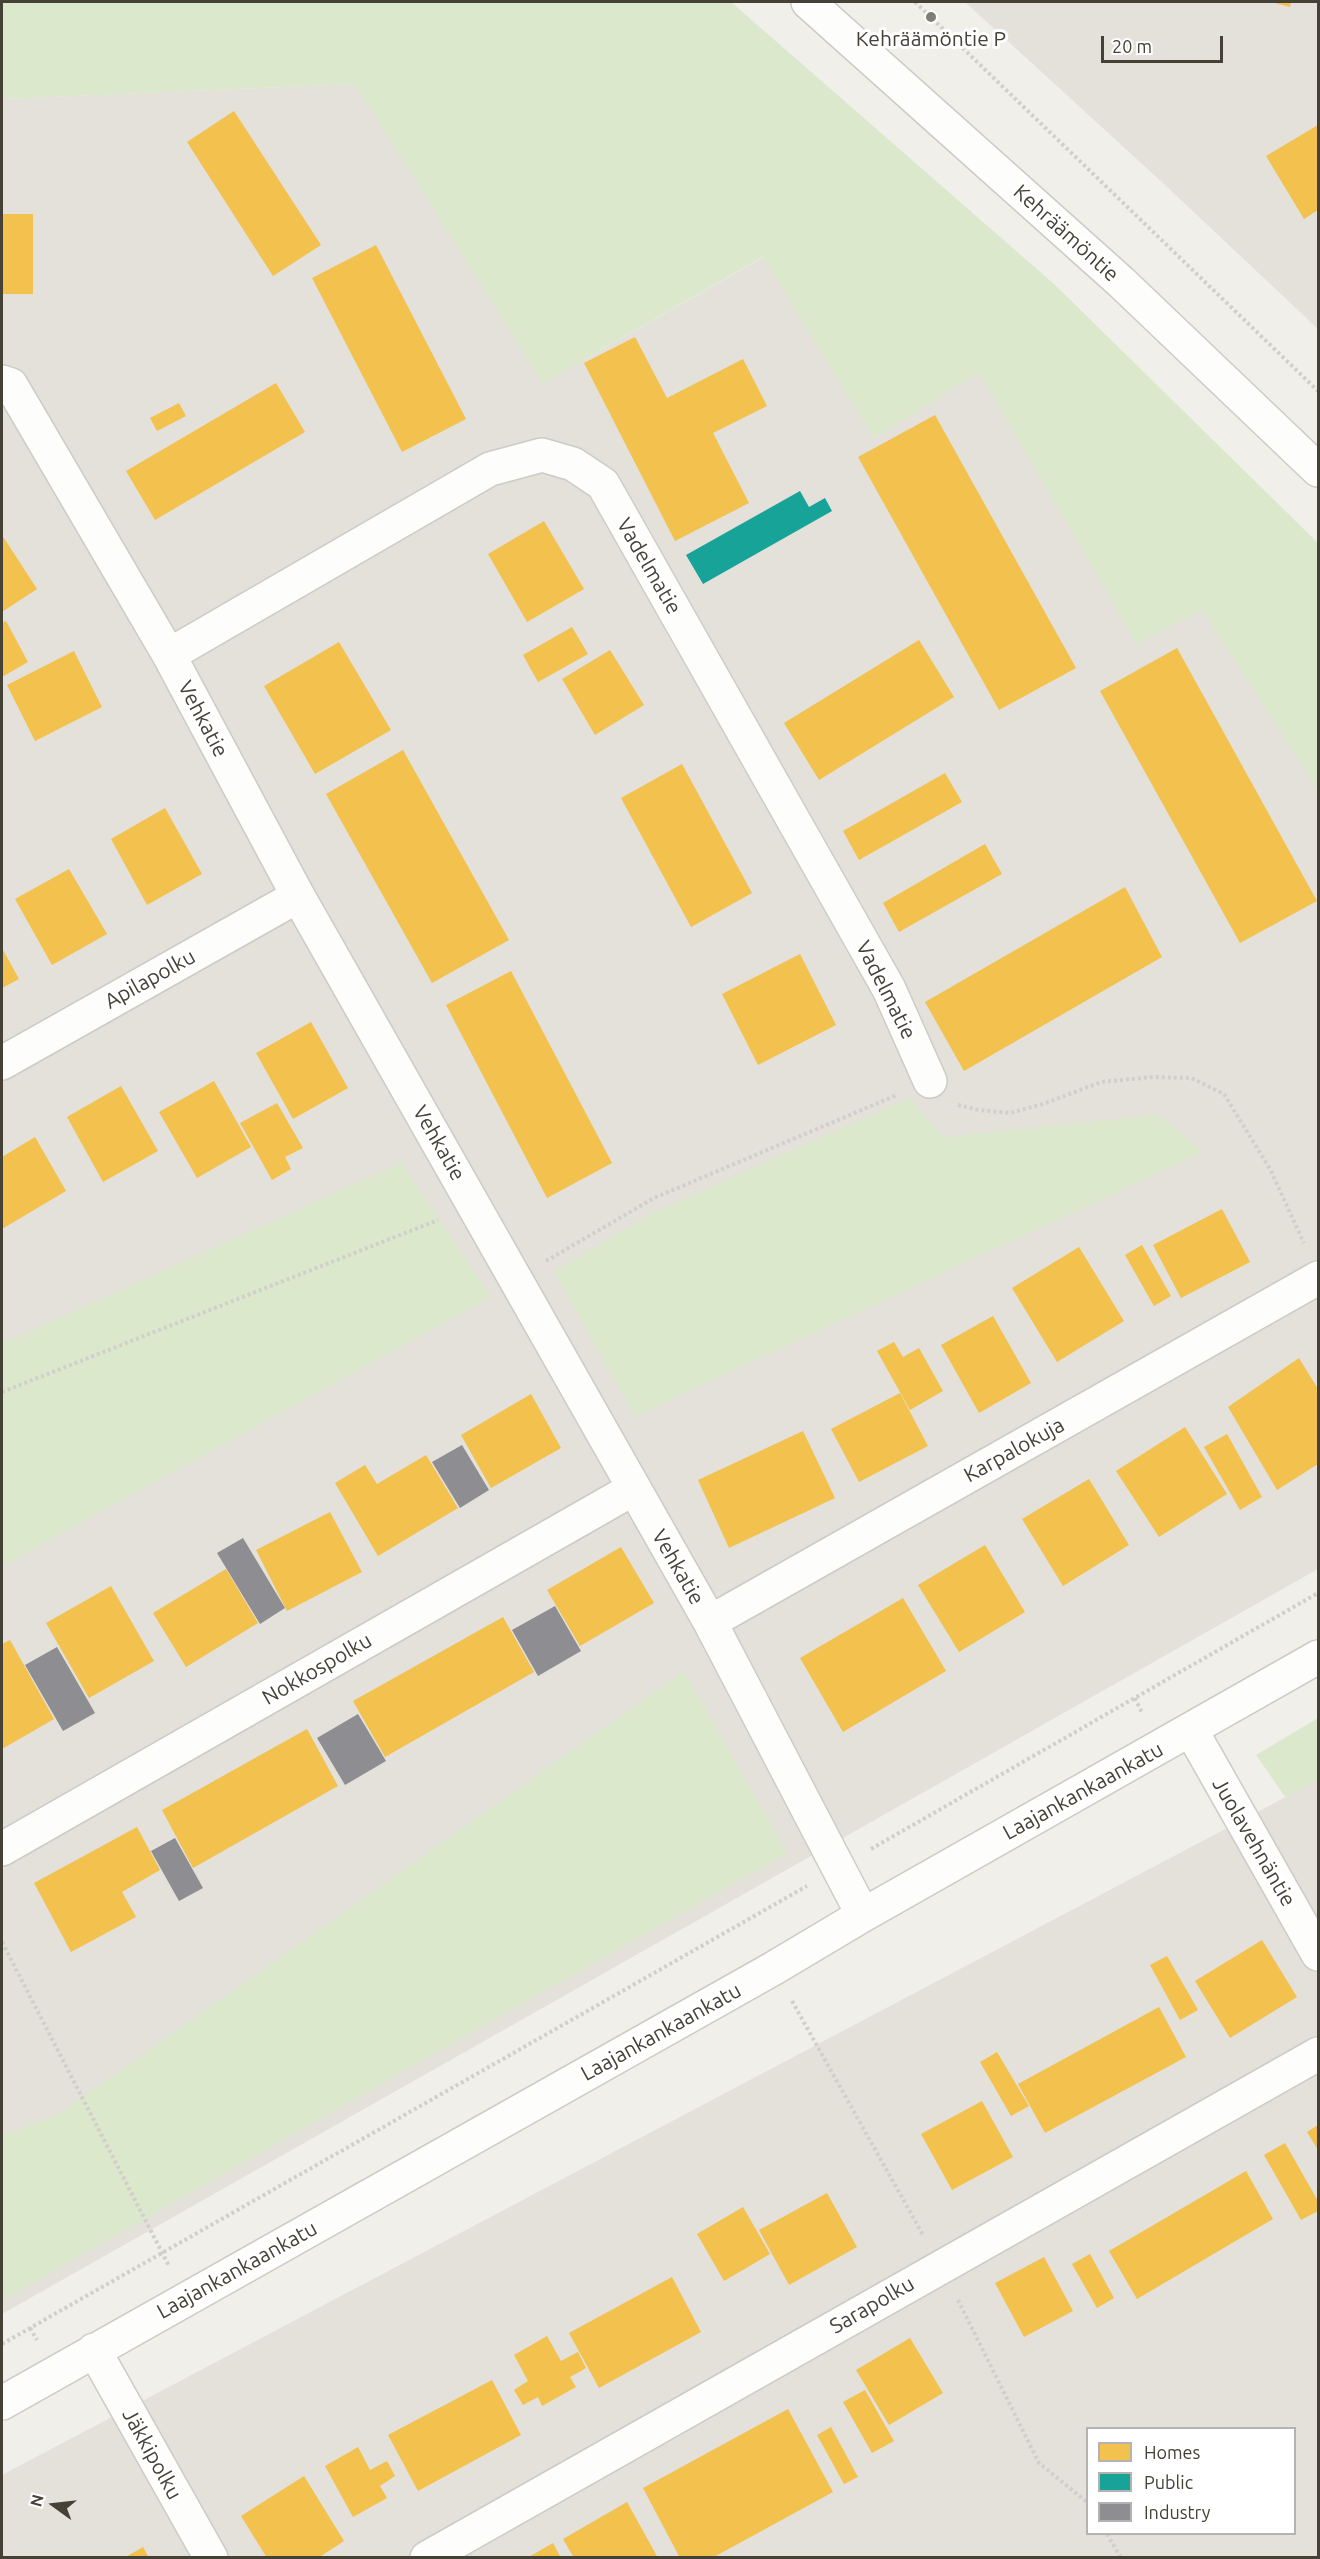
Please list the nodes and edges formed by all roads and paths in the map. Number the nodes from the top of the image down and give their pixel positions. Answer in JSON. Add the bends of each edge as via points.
{"nodes":[{"id":1,"x":808,"y":2,"type":"edge"},
{"id":2,"x":915,"y":2,"type":"edge"},
{"id":3,"x":2,"y":382,"type":"edge"},
{"id":4,"x":1318,"y":391,"type":"edge"},
{"id":5,"x":1318,"y":470,"type":"edge"},
{"id":6,"x":169,"y":654,"type":"junction"},
{"id":7,"x":297,"y":896,"type":"junction"},
{"id":8,"x":2,"y":1063,"type":"edge"},
{"id":9,"x":930,"y":1081,"type":"junction"},
{"id":10,"x":476,"y":1209,"type":"junction"},
{"id":11,"x":1313,"y":1263,"type":"edge"},
{"id":12,"x":516,"y":1278,"type":"junction"},
{"id":13,"x":2,"y":1392,"type":"edge"},
{"id":14,"x":633,"y":1489,"type":"junction"},
{"id":15,"x":1318,"y":1593,"type":"edge"},
{"id":16,"x":710,"y":1622,"type":"junction"},
{"id":17,"x":1318,"y":1657,"type":"edge"},
{"id":18,"x":1191,"y":1730,"type":"junction"},
{"id":19,"x":2,"y":1849,"type":"edge"},
{"id":20,"x":839,"y":1868,"type":"junction"},
{"id":21,"x":863,"y":1915,"type":"junction"},
{"id":22,"x":2,"y":1942,"type":"edge"},
{"id":23,"x":1318,"y":1953,"type":"edge"},
{"id":24,"x":774,"y":1968,"type":"junction"},
{"id":25,"x":1318,"y":2054,"type":"edge"},
{"id":26,"x":163,"y":2254,"type":"junction"},
{"id":27,"x":941,"y":2266,"type":"junction"},
{"id":28,"x":186,"y":2299,"type":"junction"},
{"id":29,"x":2,"y":2343,"type":"edge"},
{"id":30,"x":94,"y":2350,"type":"junction"},
{"id":31,"x":2,"y":2403,"type":"edge"},
{"id":32,"x":1086,"y":2501,"type":"edge"},
{"id":33,"x":1108,"y":2535,"type":"edge"},
{"id":34,"x":211,"y":2558,"type":"edge"},
{"id":35,"x":428,"y":2558,"type":"edge"},
{"id":36,"x":1121,"y":2558,"type":"edge"}],
"edges":[{"from":1,"to":5,"type":"street","name":"Kehräämöntie","via":[[1121,282]]},
{"from":2,"to":4,"type":"path"},
{"from":3,"to":6,"type":"street","name":"Vehkatie","via":[[11,385]]},
{"from":6,"to":7,"type":"street","name":"Vehkatie"},
{"from":6,"to":9,"type":"street","name":"Vadelmatie","via":[[490,469],[542,455],[573,464],[603,484],[889,989]]},
{"from":7,"to":8,"type":"street","name":"Apilapolku"},
{"from":7,"to":10,"type":"street","name":"Vehkatie"},
{"from":9,"to":11,"type":"path","via":[[952,1104],[1010,1113],[1101,1082],[1191,1078],[1224,1094],[1270,1169]]},
{"from":9,"to":12,"type":"path","via":[[654,1198]]},
{"from":10,"to":12,"type":"street","name":"Vehkatie"},
{"from":10,"to":13,"type":"path","via":[[434,1221]]},
{"from":11,"to":16,"type":"street","name":"Karpalokuja"},
{"from":12,"to":14,"type":"street","name":"Vehkatie"},
{"from":14,"to":16,"type":"street","name":"Vehkatie"},
{"from":14,"to":19,"type":"street","name":"Nokkospolku"},
{"from":15,"to":20,"type":"path"},
{"from":16,"to":20,"type":"street","name":"Vehkatie"},
{"from":17,"to":18,"type":"street","name":"Laajankankaankatu"},
{"from":18,"to":21,"type":"street","name":"Laajankankaankatu"},
{"from":18,"to":23,"type":"street","name":"Juolavehnäntie"},
{"from":20,"to":21,"type":"street","name":"Vehkatie"},
{"from":20,"to":26,"type":"path"},
{"from":21,"to":24,"type":"street","name":"Laajankankaankatu"},
{"from":22,"to":26,"type":"path"},
{"from":24,"to":27,"type":"path"},
{"from":24,"to":28,"type":"street","name":"Laajankankaankatu"},
{"from":25,"to":27,"type":"street","name":"Sarapolku"},
{"from":26,"to":28,"type":"path"},
{"from":26,"to":29,"type":"path"},
{"from":27,"to":32,"type":"path","via":[[1039,2463]]},
{"from":27,"to":35,"type":"street","name":"Sarapolku"},
{"from":28,"to":30,"type":"street","name":"Laajankankaankatu"},
{"from":30,"to":31,"type":"street","name":"Laajankankaankatu"},
{"from":30,"to":34,"type":"street","name":"Jäkkipolku"},
{"from":33,"to":36,"type":"path"}]}
